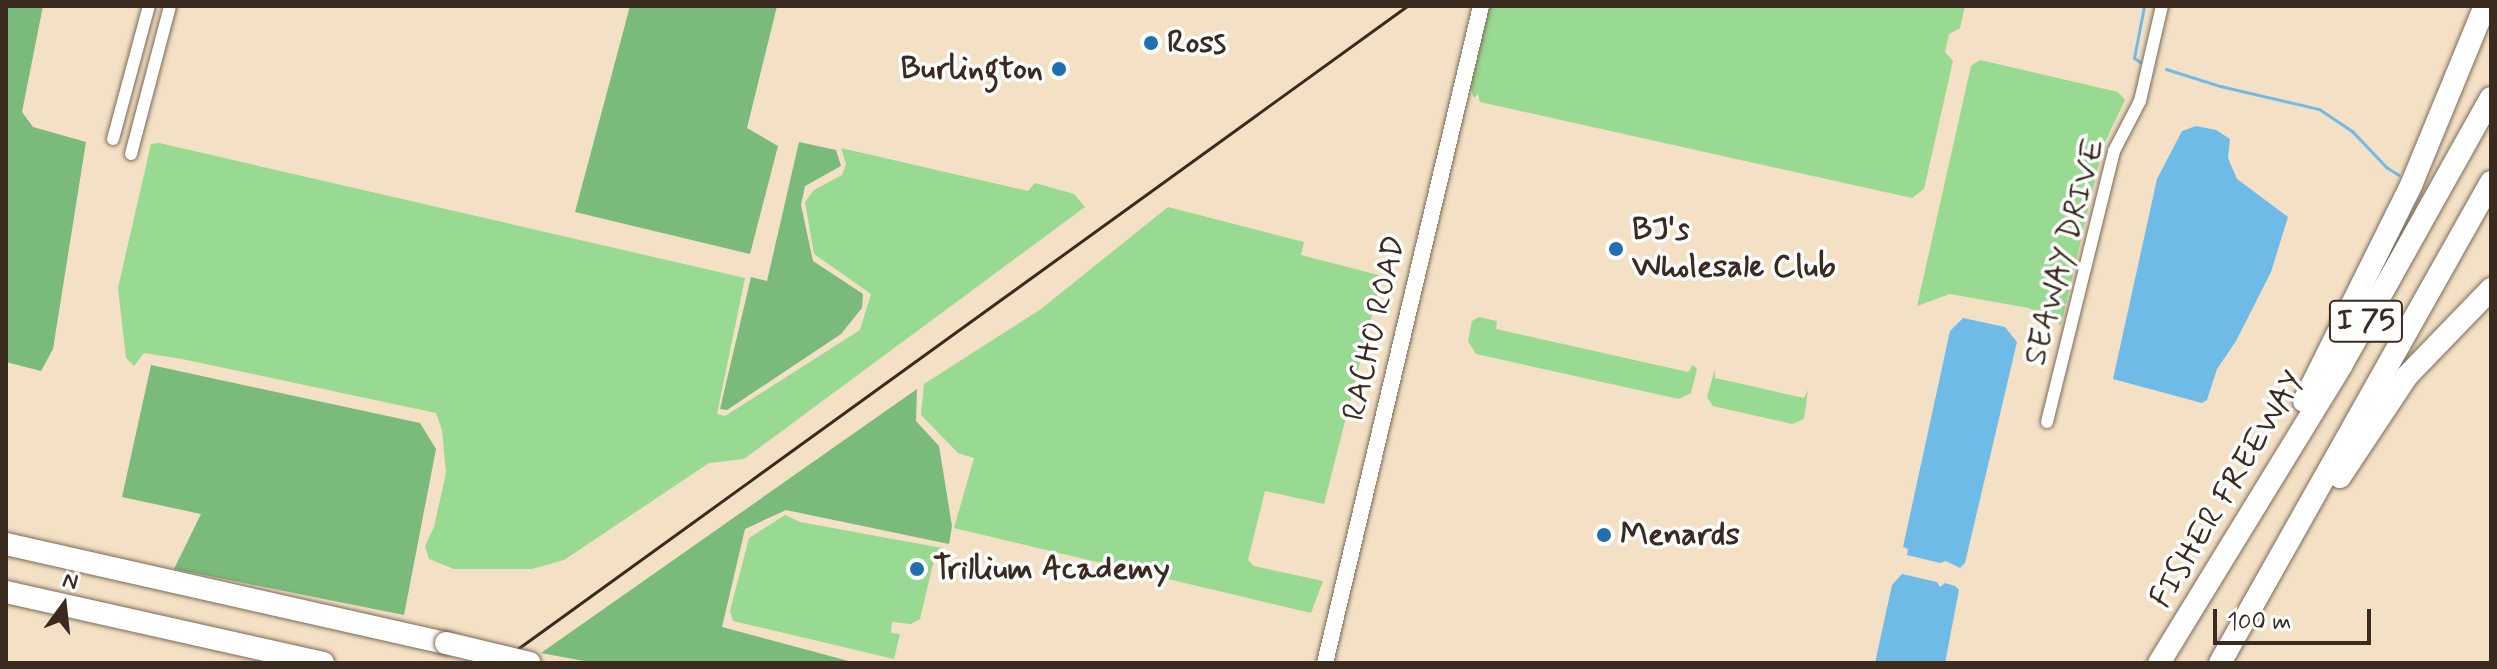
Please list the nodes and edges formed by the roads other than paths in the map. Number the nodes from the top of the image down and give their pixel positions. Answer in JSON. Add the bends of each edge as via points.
{"nodes":[{"id":1,"x":149,"y":6,"type":"edge"},
{"id":2,"x":170,"y":6,"type":"edge"},
{"id":3,"x":1481,"y":6,"type":"edge"},
{"id":4,"x":2162,"y":6,"type":"edge"},
{"id":5,"x":2488,"y":6,"type":"edge"},
{"id":6,"x":142,"y":33,"type":"junction"},
{"id":7,"x":161,"y":38,"type":"junction"},
{"id":8,"x":2491,"y":98,"type":"edge"},
{"id":9,"x":121,"y":109,"type":"junction"},
{"id":10,"x":141,"y":114,"type":"junction"},
{"id":11,"x":113,"y":139,"type":"dead end"},
{"id":12,"x":131,"y":154,"type":"dead end"},
{"id":13,"x":2491,"y":182,"type":"edge"},
{"id":14,"x":2491,"y":289,"type":"edge"},
{"id":15,"x":2047,"y":422,"type":"dead end"},
{"id":16,"x":2236,"y":542,"type":"junction"},
{"id":17,"x":6,"y":544,"type":"edge"},
{"id":18,"x":2266,"y":583,"type":"junction"},
{"id":19,"x":6,"y":592,"type":"edge"},
{"id":20,"x":323,"y":663,"type":"edge"},
{"id":21,"x":530,"y":663,"type":"edge"},
{"id":22,"x":1325,"y":663,"type":"edge"},
{"id":23,"x":2159,"y":663,"type":"edge"},
{"id":24,"x":2220,"y":663,"type":"edge"}],
"edges":[{"from":1,"to":6,"type":"street"},
{"from":2,"to":7,"type":"street"},
{"from":3,"to":22,"type":"street","name":"RACHO ROAD"},
{"from":4,"to":15,"type":"street","name":"SEAWAY DRIVE","via":[[2140,101],[2114,151]]},
{"from":5,"to":16,"type":"highway","via":[[2412,183],[2303,405],[2271,457]]},
{"from":6,"to":7,"type":"street"},
{"from":6,"to":9,"type":"street"},
{"from":7,"to":10,"type":"street"},
{"from":8,"to":16,"type":"highway","name":"FISHER FREEWAY","number":"I 75"},
{"from":9,"to":10,"type":"street"},
{"from":9,"to":11,"type":"street"},
{"from":10,"to":12,"type":"street"},
{"from":13,"to":18,"type":"highway","number":"I 75"},
{"from":14,"to":18,"type":"highway","via":[[2407,376]]},
{"from":16,"to":23,"type":"highway","name":"FISHER FREEWAY","number":"I 75"},
{"from":17,"to":21,"type":"highway","bridge":true},
{"from":18,"to":24,"type":"highway","number":"I 75"},
{"from":19,"to":20,"type":"highway"}]}
